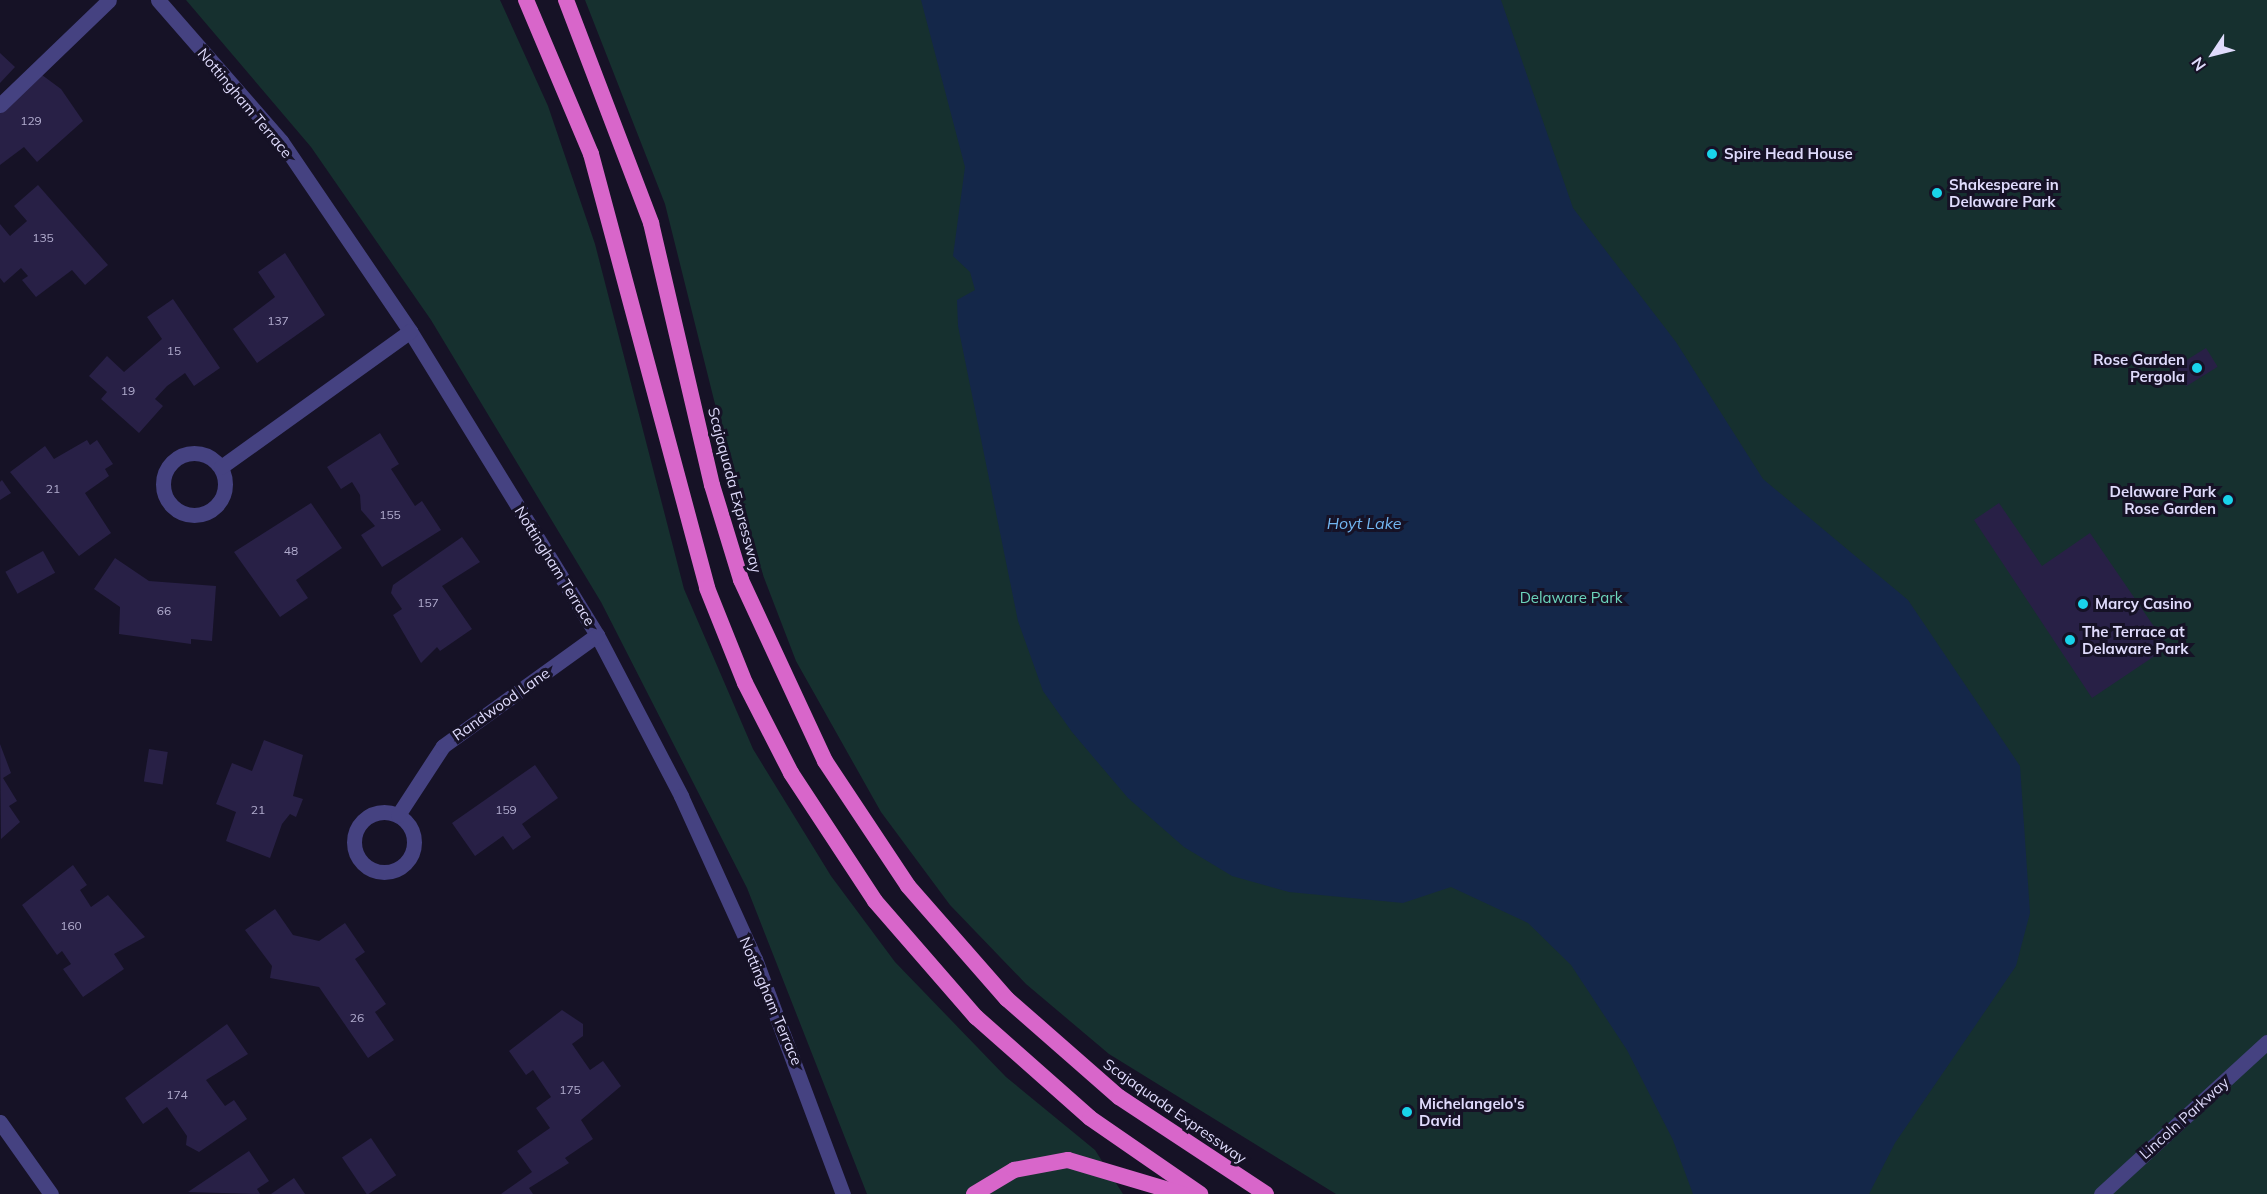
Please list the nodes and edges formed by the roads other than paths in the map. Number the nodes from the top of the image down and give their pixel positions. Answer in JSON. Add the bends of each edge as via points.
{"nodes":[{"id":1,"x":109,"y":0,"type":"edge"},
{"id":2,"x":158,"y":0,"type":"edge"},
{"id":3,"x":526,"y":0,"type":"edge"},
{"id":4,"x":566,"y":0,"type":"edge"},
{"id":5,"x":0,"y":105,"type":"edge"},
{"id":6,"x":410,"y":331,"type":"junction"},
{"id":7,"x":221,"y":467,"type":"junction"},
{"id":8,"x":597,"y":635,"type":"junction"},
{"id":9,"x":398,"y":815,"type":"junction"},
{"id":10,"x":2267,"y":1042,"type":"edge"},
{"id":11,"x":0,"y":1122,"type":"edge"},
{"id":12,"x":51,"y":1194,"type":"edge"},
{"id":13,"x":843,"y":1194,"type":"edge"},
{"id":14,"x":974,"y":1194,"type":"edge"},
{"id":15,"x":1182,"y":1194,"type":"edge"},
{"id":16,"x":1200,"y":1194,"type":"edge"},
{"id":17,"x":1266,"y":1194,"type":"edge"},
{"id":18,"x":2101,"y":1194,"type":"edge"}],
"edges":[{"from":1,"to":5,"type":"street"},
{"from":2,"to":6,"type":"street","name":"Nottingham Terrace","via":[[280,141]]},
{"from":3,"to":16,"type":"highway","via":[[591,154],[707,588],[745,683],[791,773],[869,892],[976,1017],[1090,1118]]},
{"from":4,"to":17,"type":"highway","name":"Scajaquada Expressway","via":[[651,223],[712,485],[741,580],[779,671],[830,769],[908,886],[1007,999],[1119,1097]]},
{"from":6,"to":7,"type":"street"},
{"from":6,"to":8,"type":"street","name":"Nottingham Terrace"},
{"from":7,"to":7,"type":"street","via":[[201,454],[177,458],[164,478],[168,501],[188,515],[212,511],[225,491]]},
{"from":8,"to":9,"type":"street","name":"Randwood Lane","via":[[443,746]]},
{"from":8,"to":13,"type":"street","name":"Nottingham Terrace","via":[[681,796],[755,959]]},
{"from":9,"to":9,"type":"street","via":[[375,813],[357,829],[355,852],[370,870],[394,872],[411,856],[414,833]]},
{"from":10,"to":18,"type":"street","name":"Lincoln Parkway"},
{"from":11,"to":12,"type":"street"},
{"from":14,"to":15,"type":"highway","via":[[1014,1170],[1068,1160]]}]}
